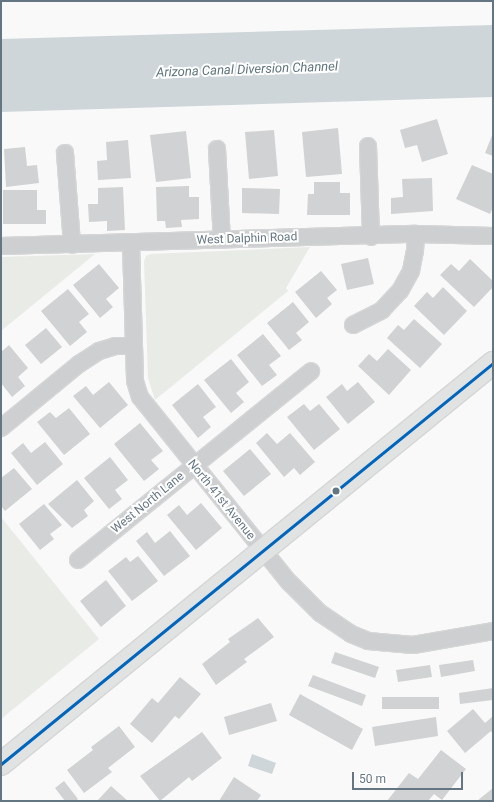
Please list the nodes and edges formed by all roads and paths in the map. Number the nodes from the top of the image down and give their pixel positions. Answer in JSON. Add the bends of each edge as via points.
{"nodes":[{"id":1,"x":368,"y":146,"type":"dead end"},
{"id":2,"x":217,"y":150,"type":"dead end"},
{"id":3,"x":65,"y":153,"type":"dead end"},
{"id":4,"x":416,"y":234,"type":"junction"},
{"id":5,"x":493,"y":236,"type":"edge"},
{"id":6,"x":371,"y":237,"type":"junction"},
{"id":7,"x":222,"y":240,"type":"junction"},
{"id":8,"x":131,"y":244,"type":"junction"},
{"id":9,"x":72,"y":245,"type":"junction"},
{"id":10,"x":1,"y":246,"type":"edge"},
{"id":11,"x":353,"y":325,"type":"dead end"},
{"id":12,"x":133,"y":346,"type":"junction"},
{"id":13,"x":493,"y":363,"type":"edge"},
{"id":14,"x":311,"y":371,"type":"dead end"},
{"id":15,"x":1,"y":428,"type":"edge"},
{"id":16,"x":193,"y":466,"type":"junction"},
{"id":17,"x":263,"y":550,"type":"junction"},
{"id":18,"x":78,"y":560,"type":"dead end"},
{"id":19,"x":493,"y":631,"type":"edge"},
{"id":20,"x":1,"y":764,"type":"edge"}],
"edges":[{"from":1,"to":6,"type":"street"},
{"from":2,"to":7,"type":"street"},
{"from":3,"to":9,"type":"street"},
{"from":4,"to":5,"type":"street","name":"West Dalphin Road"},
{"from":4,"to":6,"type":"street","name":"West Dalphin Road"},
{"from":4,"to":11,"type":"street","via":[[411,271],[400,291],[382,310]]},
{"from":6,"to":7,"type":"street","name":"West Dalphin Road"},
{"from":7,"to":8,"type":"street","name":"West Dalphin Road"},
{"from":8,"to":9,"type":"street","name":"West Dalphin Road"},
{"from":8,"to":12,"type":"street","name":"North 41st Avenue"},
{"from":9,"to":10,"type":"street","name":"West Dalphin Road"},
{"from":12,"to":15,"type":"street","via":[[115,346],[99,351],[78,364]]},
{"from":12,"to":16,"type":"street","name":"North 41st Avenue","via":[[135,381],[140,397]]},
{"from":13,"to":17,"type":"main road"},
{"from":14,"to":16,"type":"street","name":"West North Lane"},
{"from":16,"to":17,"type":"street","name":"North 41st Avenue"},
{"from":16,"to":18,"type":"street","name":"West North Lane"},
{"from":17,"to":19,"type":"street","name":"North 41st Avenue","via":[[320,614],[368,642],[414,645]]},
{"from":17,"to":20,"type":"main road"}]}
